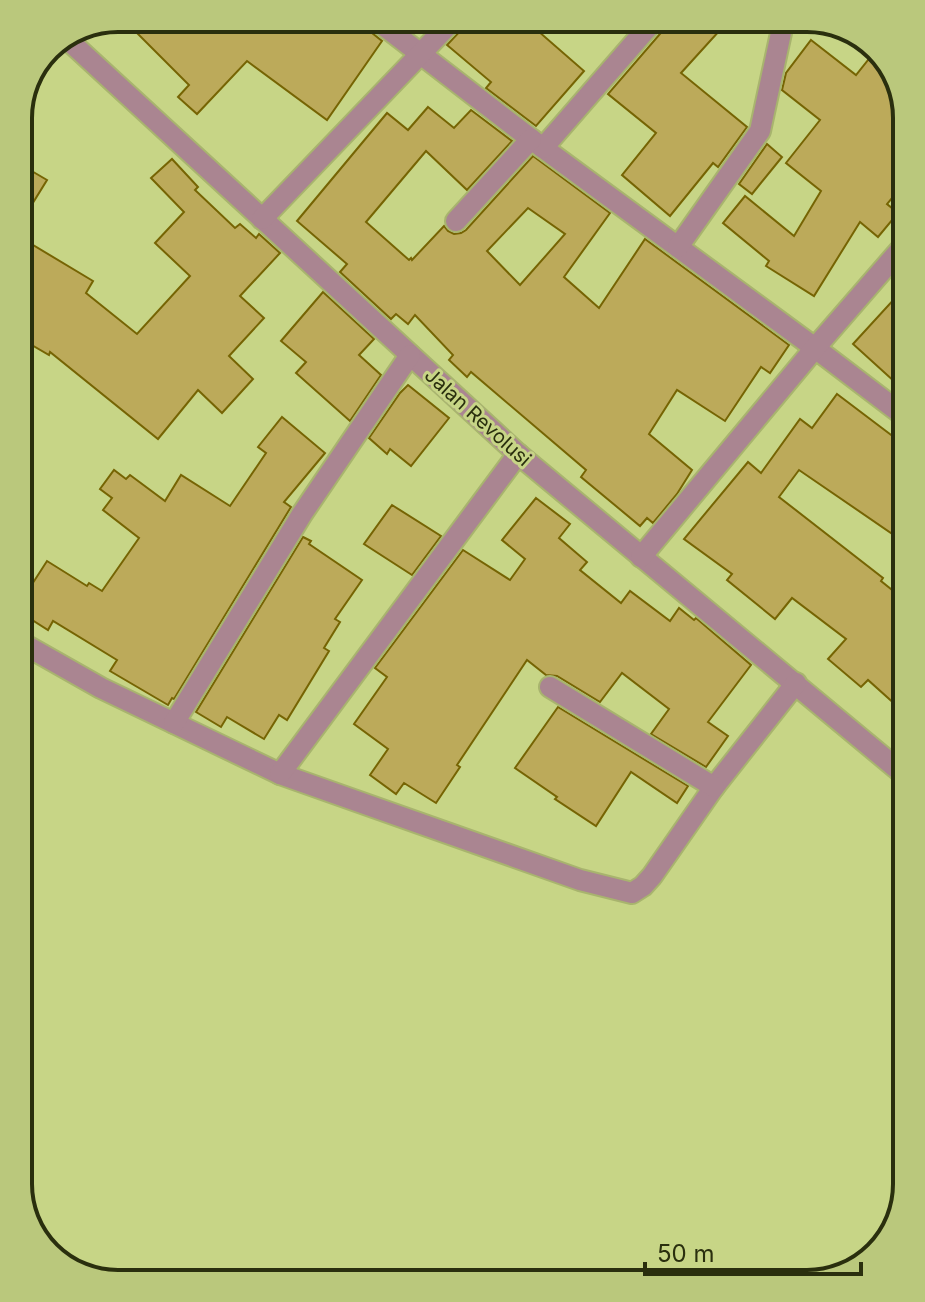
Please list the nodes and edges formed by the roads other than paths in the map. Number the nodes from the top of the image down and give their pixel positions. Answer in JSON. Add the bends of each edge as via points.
{"nodes":[{"id":1,"x":393,"y":32,"type":"edge"},
{"id":2,"x":442,"y":32,"type":"edge"},
{"id":3,"x":643,"y":32,"type":"edge"},
{"id":4,"x":781,"y":32,"type":"edge"},
{"id":5,"x":74,"y":45,"type":"edge"},
{"id":6,"x":422,"y":53,"type":"junction"},
{"id":7,"x":537,"y":143,"type":"junction"},
{"id":8,"x":262,"y":219,"type":"junction"},
{"id":9,"x":456,"y":221,"type":"dead end"},
{"id":10,"x":678,"y":247,"type":"junction"},
{"id":11,"x":893,"y":258,"type":"edge"},
{"id":12,"x":815,"y":348,"type":"junction"},
{"id":13,"x":410,"y":355,"type":"junction"},
{"id":14,"x":893,"y":407,"type":"edge"},
{"id":15,"x":518,"y":454,"type":"junction"},
{"id":16,"x":641,"y":557,"type":"junction"},
{"id":17,"x":32,"y":649,"type":"edge"},
{"id":18,"x":796,"y":683,"type":"junction"},
{"id":19,"x":550,"y":687,"type":"dead end"},
{"id":20,"x":174,"y":723,"type":"junction"},
{"id":21,"x":893,"y":765,"type":"edge"},
{"id":22,"x":280,"y":774,"type":"junction"},
{"id":23,"x":714,"y":787,"type":"junction"}],
"edges":[{"from":1,"to":6,"type":"street"},
{"from":2,"to":6,"type":"street"},
{"from":3,"to":7,"type":"street"},
{"from":4,"to":10,"type":"street","via":[[760,131]]},
{"from":5,"to":8,"type":"street","name":"Jalan Revolusi"},
{"from":6,"to":7,"type":"street"},
{"from":6,"to":8,"type":"street"},
{"from":7,"to":9,"type":"street"},
{"from":7,"to":10,"type":"street"},
{"from":8,"to":13,"type":"street","name":"Jalan Revolusi"},
{"from":10,"to":12,"type":"street"},
{"from":11,"to":12,"type":"street"},
{"from":12,"to":14,"type":"street"},
{"from":12,"to":16,"type":"street"},
{"from":13,"to":15,"type":"street","name":"Jalan Revolusi"},
{"from":13,"to":20,"type":"street","via":[[302,514]]},
{"from":15,"to":16,"type":"street","name":"Jalan Revolusi"},
{"from":15,"to":22,"type":"street"},
{"from":16,"to":18,"type":"street","name":"Jalan Revolusi"},
{"from":17,"to":20,"type":"street"},
{"from":18,"to":21,"type":"street","name":"Jalan Revolusi"},
{"from":18,"to":23,"type":"street"},
{"from":19,"to":23,"type":"street"},
{"from":20,"to":22,"type":"street"},
{"from":22,"to":23,"type":"street","via":[[580,880],[632,893],[652,876]]}]}
